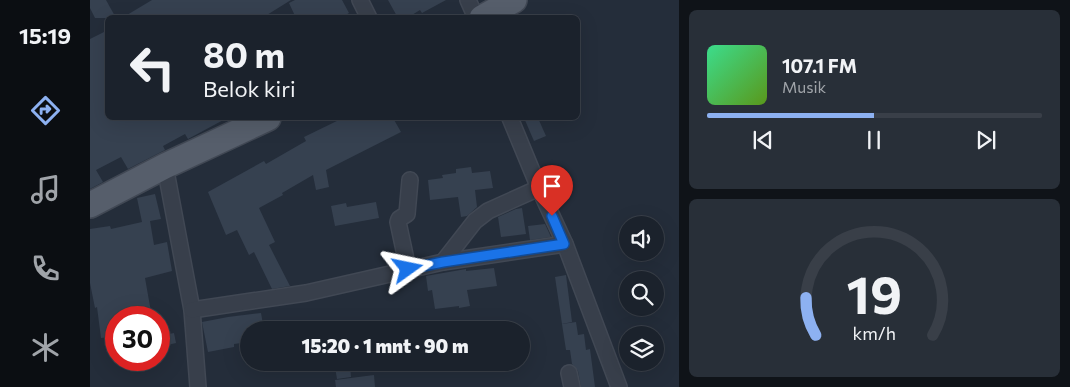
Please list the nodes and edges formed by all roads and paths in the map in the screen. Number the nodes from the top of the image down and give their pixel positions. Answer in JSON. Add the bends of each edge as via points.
{"nodes":[{"id":1,"x":360,"y":0,"type":"edge"},
{"id":2,"x":468,"y":0,"type":"edge"},
{"id":3,"x":514,"y":0,"type":"edge"},
{"id":4,"x":368,"y":15,"type":"edge"},
{"id":5,"x":475,"y":15,"type":"edge"},
{"id":6,"x":487,"y":15,"type":"edge"},
{"id":7,"x":264,"y":120,"type":"edge"},
{"id":8,"x":511,"y":120,"type":"edge"},
{"id":9,"x":165,"y":166,"type":"junction"},
{"id":10,"x":410,"y":180,"type":"dead end"},
{"id":11,"x":538,"y":188,"type":"junction"},
{"id":12,"x":90,"y":205,"type":"edge"},
{"id":13,"x":564,"y":244,"type":"junction"},
{"id":14,"x":443,"y":262,"type":"junction"},
{"id":15,"x":408,"y":269,"type":"junction"},
{"id":16,"x":192,"y":310,"type":"junction"},
{"id":17,"x":198,"y":387,"type":"edge"},
{"id":18,"x":619,"y":387,"type":"edge"}],
"edges":[{"from":1,"to":4,"type":"street"},
{"from":2,"to":5,"type":"street"},
{"from":3,"to":6,"type":"main road"},
{"from":7,"to":9,"type":"main road"},
{"from":8,"to":11,"type":"street"},
{"from":9,"to":12,"type":"main road"},
{"from":9,"to":16,"type":"street"},
{"from":10,"to":15,"type":"street","via":[[407,214],[398,222]]},
{"from":11,"to":13,"type":"street"},
{"from":11,"to":14,"type":"street","via":[[488,211],[475,221]]},
{"from":13,"to":14,"type":"street"},
{"from":13,"to":18,"type":"street"},
{"from":14,"to":15,"type":"street"},
{"from":15,"to":16,"type":"street","via":[[306,293]]},
{"from":16,"to":17,"type":"street"}]}
